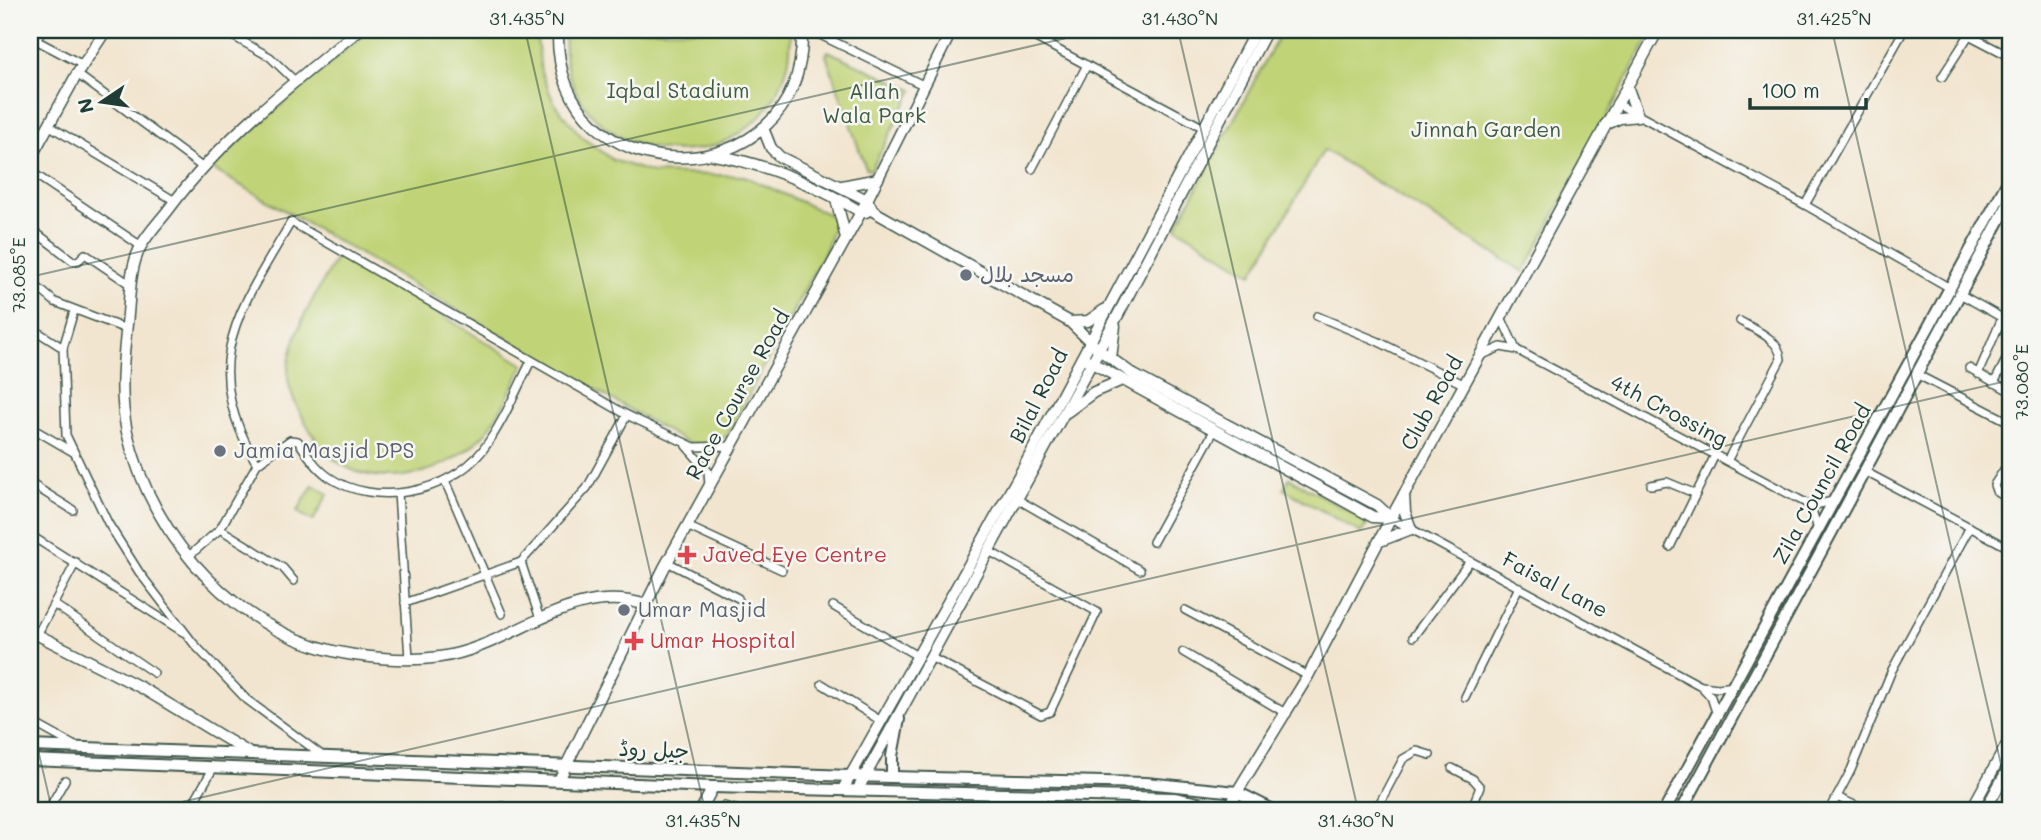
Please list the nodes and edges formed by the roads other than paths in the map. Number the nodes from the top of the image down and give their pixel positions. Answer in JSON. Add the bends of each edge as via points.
{"nodes":[{"id":1,"x":43,"y":30,"type":"edge"},
{"id":2,"x":106,"y":30,"type":"edge"},
{"id":3,"x":222,"y":30,"type":"edge"},
{"id":4,"x":359,"y":30,"type":"edge"},
{"id":5,"x":558,"y":30,"type":"edge"},
{"id":6,"x":802,"y":30,"type":"edge"},
{"id":7,"x":810,"y":30,"type":"edge"},
{"id":8,"x":952,"y":30,"type":"edge"},
{"id":9,"x":1021,"y":30,"type":"edge"},
{"id":10,"x":1256,"y":30,"type":"edge"},
{"id":11,"x":1268,"y":30,"type":"edge"},
{"id":12,"x":1658,"y":30,"type":"edge"},
{"id":13,"x":1904,"y":30,"type":"edge"},
{"id":14,"x":1959,"y":30,"type":"edge"},
{"id":15,"x":1969,"y":35,"type":"junction"},
{"id":16,"x":33,"y":38,"type":"edge"},
{"id":17,"x":2010,"y":54,"type":"edge"},
{"id":18,"x":1087,"y":65,"type":"junction"},
{"id":19,"x":80,"y":70,"type":"junction"},
{"id":20,"x":1942,"y":77,"type":"dead end"},
{"id":21,"x":295,"y":80,"type":"junction"},
{"id":22,"x":923,"y":85,"type":"junction"},
{"id":23,"x":1627,"y":86,"type":"junction"},
{"id":24,"x":1616,"y":103,"type":"junction"},
{"id":25,"x":1637,"y":116,"type":"junction"},
{"id":26,"x":48,"y":125,"type":"junction"},
{"id":27,"x":1605,"y":125,"type":"junction"},
{"id":28,"x":1202,"y":127,"type":"junction"},
{"id":29,"x":763,"y":128,"type":"junction"},
{"id":30,"x":713,"y":155,"type":"junction"},
{"id":31,"x":30,"y":159,"type":"edge"},
{"id":32,"x":202,"y":167,"type":"junction"},
{"id":33,"x":1032,"y":169,"type":"dead end"},
{"id":34,"x":30,"y":171,"type":"edge"},
{"id":35,"x":2011,"y":176,"type":"edge"},
{"id":36,"x":878,"y":179,"type":"junction"},
{"id":37,"x":841,"y":186,"type":"junction"},
{"id":38,"x":836,"y":198,"type":"junction"},
{"id":39,"x":2011,"y":199,"type":"edge"},
{"id":40,"x":867,"y":200,"type":"junction"},
{"id":41,"x":175,"y":201,"type":"junction"},
{"id":42,"x":1805,"y":205,"type":"junction"},
{"id":43,"x":873,"y":211,"type":"junction"},
{"id":44,"x":860,"y":212,"type":"junction"},
{"id":45,"x":30,"y":228,"type":"edge"},
{"id":46,"x":846,"y":239,"type":"junction"},
{"id":47,"x":1979,"y":245,"type":"junction"},
{"id":48,"x":141,"y":246,"type":"junction"},
{"id":49,"x":30,"y":281,"type":"edge"},
{"id":50,"x":131,"y":285,"type":"junction"},
{"id":51,"x":1955,"y":291,"type":"junction"},
{"id":52,"x":1110,"y":304,"type":"junction"},
{"id":53,"x":74,"y":311,"type":"junction"},
{"id":54,"x":1119,"y":313,"type":"junction"},
{"id":55,"x":1317,"y":316,"type":"dead end"},
{"id":56,"x":1501,"y":317,"type":"junction"},
{"id":57,"x":2002,"y":318,"type":"junction"},
{"id":58,"x":1740,"y":321,"type":"dead end"},
{"id":59,"x":1070,"y":322,"type":"junction"},
{"id":60,"x":2011,"y":323,"type":"edge"},
{"id":61,"x":30,"y":327,"type":"edge"},
{"id":62,"x":126,"y":329,"type":"junction"},
{"id":63,"x":1090,"y":340,"type":"junction"},
{"id":64,"x":63,"y":348,"type":"junction"},
{"id":65,"x":1098,"y":349,"type":"junction"},
{"id":66,"x":1517,"y":350,"type":"junction"},
{"id":67,"x":2011,"y":350,"type":"edge"},
{"id":68,"x":1080,"y":356,"type":"junction"},
{"id":69,"x":1480,"y":356,"type":"junction"},
{"id":70,"x":1111,"y":358,"type":"junction"},
{"id":71,"x":531,"y":362,"type":"junction"},
{"id":72,"x":1091,"y":363,"type":"junction"},
{"id":73,"x":1969,"y":368,"type":"dead end"},
{"id":74,"x":1978,"y":374,"type":"junction"},
{"id":75,"x":1918,"y":375,"type":"junction"},
{"id":76,"x":1120,"y":381,"type":"junction"},
{"id":77,"x":1994,"y":383,"type":"junction"},
{"id":78,"x":1465,"y":385,"type":"junction"},
{"id":79,"x":2011,"y":393,"type":"edge"},
{"id":80,"x":627,"y":415,"type":"junction"},
{"id":81,"x":1063,"y":416,"type":"junction"},
{"id":82,"x":2011,"y":424,"type":"edge"},
{"id":83,"x":30,"y":427,"type":"edge"},
{"id":84,"x":1215,"y":429,"type":"junction"},
{"id":85,"x":680,"y":441,"type":"junction"},
{"id":86,"x":732,"y":446,"type":"junction"},
{"id":87,"x":73,"y":452,"type":"junction"},
{"id":88,"x":1715,"y":455,"type":"junction"},
{"id":89,"x":2010,"y":457,"type":"edge"},
{"id":90,"x":1727,"y":461,"type":"junction"},
{"id":91,"x":257,"y":464,"type":"junction"},
{"id":92,"x":1864,"y":471,"type":"junction"},
{"id":93,"x":444,"y":481,"type":"junction"},
{"id":94,"x":30,"y":483,"type":"edge"},
{"id":95,"x":1651,"y":485,"type":"dead end"},
{"id":96,"x":709,"y":486,"type":"junction"},
{"id":97,"x":398,"y":493,"type":"junction"},
{"id":98,"x":1405,"y":494,"type":"junction"},
{"id":99,"x":1696,"y":494,"type":"junction"},
{"id":100,"x":1017,"y":499,"type":"junction"},
{"id":101,"x":2011,"y":500,"type":"edge"},
{"id":102,"x":1833,"y":501,"type":"junction"},
{"id":103,"x":1806,"y":503,"type":"junction"},
{"id":104,"x":74,"y":510,"type":"dead end"},
{"id":105,"x":1391,"y":518,"type":"junction"},
{"id":106,"x":688,"y":526,"type":"junction"},
{"id":107,"x":1970,"y":527,"type":"junction"},
{"id":108,"x":220,"y":529,"type":"junction"},
{"id":109,"x":1411,"y":529,"type":"junction"},
{"id":110,"x":1818,"y":530,"type":"junction"},
{"id":111,"x":30,"y":535,"type":"edge"},
{"id":112,"x":1380,"y":541,"type":"junction"},
{"id":113,"x":1153,"y":542,"type":"dead end"},
{"id":114,"x":1670,"y":547,"type":"dead end"},
{"id":115,"x":2011,"y":549,"type":"edge"},
{"id":116,"x":989,"y":551,"type":"junction"},
{"id":117,"x":189,"y":556,"type":"junction"},
{"id":118,"x":1470,"y":561,"type":"junction"},
{"id":119,"x":76,"y":562,"type":"junction"},
{"id":120,"x":521,"y":562,"type":"junction"},
{"id":121,"x":667,"y":562,"type":"junction"},
{"id":122,"x":782,"y":570,"type":"dead end"},
{"id":123,"x":1140,"y":570,"type":"dead end"},
{"id":124,"x":484,"y":575,"type":"junction"},
{"id":125,"x":295,"y":581,"type":"dead end"},
{"id":126,"x":1519,"y":587,"type":"junction"},
{"id":127,"x":738,"y":598,"type":"dead end"},
{"id":128,"x":405,"y":603,"type":"junction"},
{"id":129,"x":55,"y":605,"type":"junction"},
{"id":130,"x":646,"y":605,"type":"junction"},
{"id":131,"x":834,"y":606,"type":"dead end"},
{"id":132,"x":1185,"y":610,"type":"dead end"},
{"id":133,"x":502,"y":614,"type":"dead end"},
{"id":134,"x":540,"y":619,"type":"junction"},
{"id":135,"x":34,"y":633,"type":"edge"},
{"id":136,"x":187,"y":634,"type":"junction"},
{"id":137,"x":1413,"y":637,"type":"dead end"},
{"id":138,"x":1183,"y":652,"type":"dead end"},
{"id":139,"x":917,"y":656,"type":"junction"},
{"id":140,"x":932,"y":657,"type":"junction"},
{"id":141,"x":409,"y":658,"type":"junction"},
{"id":142,"x":154,"y":673,"type":"dead end"},
{"id":143,"x":1308,"y":676,"type":"junction"},
{"id":144,"x":822,"y":684,"type":"dead end"},
{"id":145,"x":1701,"y":686,"type":"junction"},
{"id":146,"x":1735,"y":686,"type":"junction"},
{"id":147,"x":1465,"y":697,"type":"dead end"},
{"id":148,"x":1287,"y":714,"type":"junction"},
{"id":149,"x":1717,"y":717,"type":"junction"},
{"id":150,"x":899,"y":719,"type":"junction"},
{"id":151,"x":30,"y":721,"type":"edge"},
{"id":152,"x":881,"y":721,"type":"junction"},
{"id":153,"x":2011,"y":737,"type":"edge"},
{"id":154,"x":30,"y":746,"type":"edge"},
{"id":155,"x":78,"y":748,"type":"junction"},
{"id":156,"x":1430,"y":755,"type":"dead end"},
{"id":157,"x":255,"y":757,"type":"junction"},
{"id":158,"x":327,"y":759,"type":"junction"},
{"id":159,"x":30,"y":760,"type":"edge"},
{"id":160,"x":2011,"y":764,"type":"edge"},
{"id":161,"x":565,"y":766,"type":"junction"},
{"id":162,"x":214,"y":767,"type":"junction"},
{"id":163,"x":1452,"y":768,"type":"dead end"},
{"id":164,"x":850,"y":776,"type":"junction"},
{"id":165,"x":866,"y":777,"type":"junction"},
{"id":166,"x":892,"y":777,"type":"junction"},
{"id":167,"x":65,"y":780,"type":"dead end"},
{"id":168,"x":559,"y":780,"type":"junction"},
{"id":169,"x":713,"y":787,"type":"junction"},
{"id":170,"x":843,"y":789,"type":"junction"},
{"id":171,"x":858,"y":789,"type":"junction"},
{"id":172,"x":1237,"y":792,"type":"junction"},
{"id":173,"x":1837,"y":797,"type":"junction"},
{"id":174,"x":48,"y":810,"type":"edge"},
{"id":175,"x":189,"y":810,"type":"edge"},
{"id":176,"x":701,"y":810,"type":"edge"},
{"id":177,"x":716,"y":810,"type":"edge"},
{"id":178,"x":739,"y":810,"type":"edge"},
{"id":179,"x":1231,"y":810,"type":"edge"},
{"id":180,"x":1273,"y":810,"type":"edge"},
{"id":181,"x":1376,"y":810,"type":"edge"},
{"id":182,"x":1471,"y":810,"type":"edge"},
{"id":183,"x":1665,"y":810,"type":"edge"},
{"id":184,"x":1682,"y":810,"type":"edge"},
{"id":185,"x":1830,"y":810,"type":"edge"},
{"id":186,"x":1865,"y":810,"type":"edge"},
{"id":187,"x":1971,"y":810,"type":"edge"},
{"id":188,"x":1985,"y":810,"type":"edge"}],
"edges":[{"from":1,"to":16,"type":"street"},
{"from":2,"to":19,"type":"main road"},
{"from":3,"to":21,"type":"street","via":[[270,57]]},
{"from":4,"to":21,"type":"main road"},
{"from":5,"to":30,"type":"main road","via":[[560,60],[572,94],[608,136],[658,158]]},
{"from":6,"to":29,"type":"main road","via":[[794,80]]},
{"from":7,"to":22,"type":"street"},
{"from":8,"to":22,"type":"main road","name":"Race Course Road"},
{"from":9,"to":18,"type":"street"},
{"from":10,"to":28,"type":"main road","name":"Bilal Road"},
{"from":11,"to":54,"type":"main road","name":"Bilal Road"},
{"from":12,"to":23,"type":"main road","name":"Club Road"},
{"from":13,"to":42,"type":"street"},
{"from":14,"to":15,"type":"street"},
{"from":15,"to":17,"type":"street"},
{"from":15,"to":20,"type":"street"},
{"from":16,"to":19,"type":"street"},
{"from":18,"to":28,"type":"street"},
{"from":18,"to":33,"type":"street"},
{"from":19,"to":26,"type":"main road"},
{"from":19,"to":32,"type":"street"},
{"from":21,"to":32,"type":"main road"},
{"from":22,"to":36,"type":"main road","name":"Race Course Road"},
{"from":23,"to":24,"type":"main road","name":"Club Road"},
{"from":23,"to":25,"type":"main road"},
{"from":24,"to":25,"type":"street"},
{"from":24,"to":27,"type":"main road","name":"Club Road"},
{"from":25,"to":27,"type":"main road"},
{"from":25,"to":42,"type":"street"},
{"from":26,"to":31,"type":"main road"},
{"from":26,"to":41,"type":"street"},
{"from":27,"to":56,"type":"main road","name":"Club Road"},
{"from":28,"to":52,"type":"main road","name":"Bilal Road"},
{"from":29,"to":30,"type":"main road"},
{"from":29,"to":37,"type":"main road","via":[[774,153]]},
{"from":30,"to":38,"type":"main road","via":[[750,161]]},
{"from":32,"to":41,"type":"main road"},
{"from":34,"to":48,"type":"street"},
{"from":35,"to":47,"type":"main road","name":"Zila Council Road"},
{"from":36,"to":37,"type":"main road"},
{"from":36,"to":40,"type":"main road","name":"Race Course Road"},
{"from":37,"to":40,"type":"main road"},
{"from":38,"to":44,"type":"main road"},
{"from":38,"to":46,"type":"main road"},
{"from":39,"to":47,"type":"main road","name":"Zila Council Road"},
{"from":40,"to":43,"type":"main road"},
{"from":40,"to":44,"type":"main road","name":"Race Course Road"},
{"from":41,"to":48,"type":"main road"},
{"from":42,"to":51,"type":"street"},
{"from":43,"to":44,"type":"main road"},
{"from":43,"to":59,"type":"main road","name":"Faisal Lane"},
{"from":44,"to":46,"type":"main road","name":"Race Course Road"},
{"from":45,"to":50,"type":"street","via":[[73,261],[85,254]]},
{"from":46,"to":86,"type":"main road","name":"Race Course Road"},
{"from":47,"to":51,"type":"main road","name":"Zila Council Road"},
{"from":48,"to":50,"type":"main road"},
{"from":49,"to":53,"type":"street"},
{"from":50,"to":62,"type":"main road"},
{"from":51,"to":57,"type":"street"},
{"from":51,"to":75,"type":"main road","name":"Zila Council Road"},
{"from":51,"to":102,"type":"main road","name":"Zila Council Road"},
{"from":52,"to":59,"type":"main road","via":[[1088,321]]},
{"from":52,"to":63,"type":"main road","name":"Bilal Road"},
{"from":53,"to":62,"type":"street"},
{"from":53,"to":64,"type":"street"},
{"from":54,"to":65,"type":"main road","name":"Bilal Road"},
{"from":54,"to":70,"type":"main road"},
{"from":55,"to":78,"type":"street"},
{"from":56,"to":66,"type":"street"},
{"from":56,"to":69,"type":"main road","name":"Club Road"},
{"from":57,"to":60,"type":"street"},
{"from":57,"to":74,"type":"street"},
{"from":58,"to":90,"type":"street","via":[[1774,342],[1781,359]]},
{"from":59,"to":63,"type":"main road","name":"Faisal Lane"},
{"from":61,"to":64,"type":"street"},
{"from":62,"to":117,"type":"main road","via":[[121,379],[127,431],[155,503]]},
{"from":63,"to":65,"type":"main road","name":"Faisal Lane"},
{"from":63,"to":68,"type":"main road","name":"Bilal Road"},
{"from":64,"to":87,"type":"street","via":[[65,422]]},
{"from":65,"to":70,"type":"main road","name":"Faisal Lane"},
{"from":65,"to":72,"type":"main road","name":"Bilal Road"},
{"from":66,"to":69,"type":"street","via":[[1501,347]]},
{"from":66,"to":88,"type":"street","name":"4th Crossing"},
{"from":67,"to":77,"type":"street"},
{"from":68,"to":72,"type":"main road","name":"Faisal Lane"},
{"from":68,"to":139,"type":"main road","name":"Bilal Road","via":[[1021,472]]},
{"from":69,"to":78,"type":"main road","name":"Club Road"},
{"from":70,"to":105,"type":"main road","name":"Faisal Lane","via":[[1134,375],[1377,505]]},
{"from":71,"to":80,"type":"street"},
{"from":71,"to":91,"type":"street","via":[[291,222],[233,327],[227,352],[231,402]]},
{"from":71,"to":93,"type":"street","via":[[481,453]]},
{"from":72,"to":76,"type":"main road","name":"Faisal Lane"},
{"from":72,"to":81,"type":"main road","name":"Bilal Road"},
{"from":73,"to":74,"type":"street"},
{"from":74,"to":77,"type":"street"},
{"from":75,"to":82,"type":"street"},
{"from":75,"to":92,"type":"main road","name":"Zila Council Road"},
{"from":76,"to":81,"type":"main road","via":[[1094,392]]},
{"from":76,"to":84,"type":"main road","name":"Faisal Lane"},
{"from":77,"to":79,"type":"street"},
{"from":78,"to":98,"type":"main road","name":"Club Road"},
{"from":80,"to":85,"type":"street"},
{"from":80,"to":120,"type":"street","via":[[587,488]]},
{"from":81,"to":100,"type":"main road","name":"Bilal Road"},
{"from":83,"to":87,"type":"street"},
{"from":84,"to":105,"type":"main road","name":"Faisal Lane","via":[[1373,517]]},
{"from":84,"to":113,"type":"street"},
{"from":85,"to":86,"type":"street","via":[[706,448]]},
{"from":85,"to":96,"type":"street","via":[[708,471]]},
{"from":86,"to":96,"type":"main road","name":"Race Course Road"},
{"from":87,"to":136,"type":"street","via":[[120,543]]},
{"from":88,"to":90,"type":"street","name":"4th Crossing"},
{"from":88,"to":99,"type":"street"},
{"from":89,"to":101,"type":"street","via":[[1994,485]]},
{"from":90,"to":103,"type":"street","name":"4th Crossing"},
{"from":91,"to":97,"type":"street","via":[[290,440],[298,441],[329,477],[352,489]]},
{"from":91,"to":108,"type":"street"},
{"from":92,"to":107,"type":"street"},
{"from":92,"to":184,"type":"main road","name":"Zila Council Road"},
{"from":93,"to":97,"type":"street"},
{"from":93,"to":124,"type":"street"},
{"from":94,"to":104,"type":"street"},
{"from":95,"to":99,"type":"street","via":[[1667,482]]},
{"from":96,"to":106,"type":"main road","name":"Race Course Road"},
{"from":97,"to":128,"type":"street"},
{"from":98,"to":105,"type":"main road","name":"Club Road"},
{"from":98,"to":109,"type":"main road"},
{"from":99,"to":114,"type":"street"},
{"from":100,"to":116,"type":"main road","name":"Bilal Road"},
{"from":100,"to":123,"type":"street"},
{"from":102,"to":103,"type":"street"},
{"from":102,"to":110,"type":"main road","name":"Zila Council Road"},
{"from":103,"to":110,"type":"street"},
{"from":105,"to":109,"type":"street","name":"Faisal Lane"},
{"from":105,"to":112,"type":"main road","name":"Club Road"},
{"from":106,"to":121,"type":"main road","name":"Race Course Road"},
{"from":106,"to":122,"type":"street"},
{"from":107,"to":115,"type":"street"},
{"from":107,"to":173,"type":"street","via":[[1892,670]]},
{"from":108,"to":117,"type":"street"},
{"from":108,"to":125,"type":"street","via":[[283,568]]},
{"from":109,"to":112,"type":"main road"},
{"from":109,"to":118,"type":"street","name":"Faisal Lane"},
{"from":110,"to":146,"type":"main road","name":"Zila Council Road"},
{"from":111,"to":119,"type":"street"},
{"from":112,"to":143,"type":"main road","name":"Club Road"},
{"from":116,"to":140,"type":"main road","name":"Bilal Road"},
{"from":116,"to":140,"type":"street","via":[[1097,612],[1050,712],[1041,715]]},
{"from":117,"to":141,"type":"main road","via":[[218,589],[272,628],[323,649]]},
{"from":118,"to":126,"type":"street","name":"Faisal Lane"},
{"from":118,"to":137,"type":"street"},
{"from":119,"to":129,"type":"street"},
{"from":119,"to":136,"type":"street"},
{"from":120,"to":124,"type":"street"},
{"from":120,"to":134,"type":"street"},
{"from":121,"to":127,"type":"street"},
{"from":121,"to":130,"type":"main road","name":"Race Course Road"},
{"from":124,"to":128,"type":"street"},
{"from":124,"to":133,"type":"street"},
{"from":126,"to":145,"type":"street","name":"Faisal Lane"},
{"from":126,"to":147,"type":"street"},
{"from":128,"to":141,"type":"street"},
{"from":129,"to":135,"type":"street"},
{"from":129,"to":142,"type":"street"},
{"from":130,"to":134,"type":"main road","via":[[605,599]]},
{"from":130,"to":161,"type":"main road","name":"Race Course Road"},
{"from":131,"to":139,"type":"street"},
{"from":132,"to":143,"type":"street"},
{"from":134,"to":141,"type":"main road","via":[[466,650]]},
{"from":135,"to":157,"type":"main road","via":[[142,688]]},
{"from":136,"to":158,"type":"street","via":[[246,699]]},
{"from":138,"to":148,"type":"street"},
{"from":139,"to":152,"type":"main road","name":"Bilal Road"},
{"from":140,"to":150,"type":"main road","name":"Bilal Road"},
{"from":143,"to":148,"type":"main road","name":"Club Road"},
{"from":144,"to":152,"type":"street"},
{"from":145,"to":146,"type":"street","name":"Faisal Lane"},
{"from":145,"to":149,"type":"street","via":[[1712,697]]},
{"from":146,"to":149,"type":"main road","name":"Zila Council Road"},
{"from":148,"to":172,"type":"main road","name":"Club Road"},
{"from":149,"to":183,"type":"main road","name":"Zila Council Road"},
{"from":150,"to":165,"type":"main road","name":"Bilal Road"},
{"from":150,"to":166,"type":"main road"},
{"from":151,"to":155,"type":"street"},
{"from":152,"to":164,"type":"main road","name":"Bilal Road"},
{"from":153,"to":187,"type":"main road"},
{"from":154,"to":155,"type":"main road","name":"جیل روڈ"},
{"from":155,"to":157,"type":"main road","name":"جیل روڈ"},
{"from":156,"to":181,"type":"street","via":[[1417,751],[1403,759]]},
{"from":157,"to":158,"type":"main road","name":"جیل روڈ"},
{"from":158,"to":161,"type":"main road","name":"جیل روڈ"},
{"from":159,"to":162,"type":"main road","name":"جیل روڈ"},
{"from":160,"to":188,"type":"main road"},
{"from":161,"to":164,"type":"main road","name":"جیل روڈ"},
{"from":161,"to":168,"type":"main road","name":"Race Course Road"},
{"from":162,"to":168,"type":"main road","name":"جیل روڈ"},
{"from":162,"to":175,"type":"street"},
{"from":163,"to":182,"type":"street","via":[[1480,788]]},
{"from":164,"to":165,"type":"main road","name":"جیل روڈ"},
{"from":164,"to":170,"type":"main road","name":"Bilal Road"},
{"from":165,"to":166,"type":"main road","name":"جیل روڈ"},
{"from":165,"to":171,"type":"main road","name":"Bilal Road"},
{"from":166,"to":172,"type":"main road","name":"جیل روڈ","via":[[1146,782]]},
{"from":167,"to":174,"type":"street"},
{"from":168,"to":169,"type":"main road","name":"جیل روڈ"},
{"from":169,"to":170,"type":"main road","name":"جیل روڈ"},
{"from":169,"to":176,"type":"main road"},
{"from":170,"to":171,"type":"main road","name":"جیل روڈ"},
{"from":171,"to":179,"type":"main road","name":"جیل روڈ","via":[[1174,798]]},
{"from":172,"to":179,"type":"main road","name":"Club Road"},
{"from":172,"to":180,"type":"main road","name":"جیل روڈ"},
{"from":173,"to":185,"type":"street"},
{"from":173,"to":186,"type":"street"},
{"from":177,"to":178,"type":"street","via":[[731,806]]}]}
